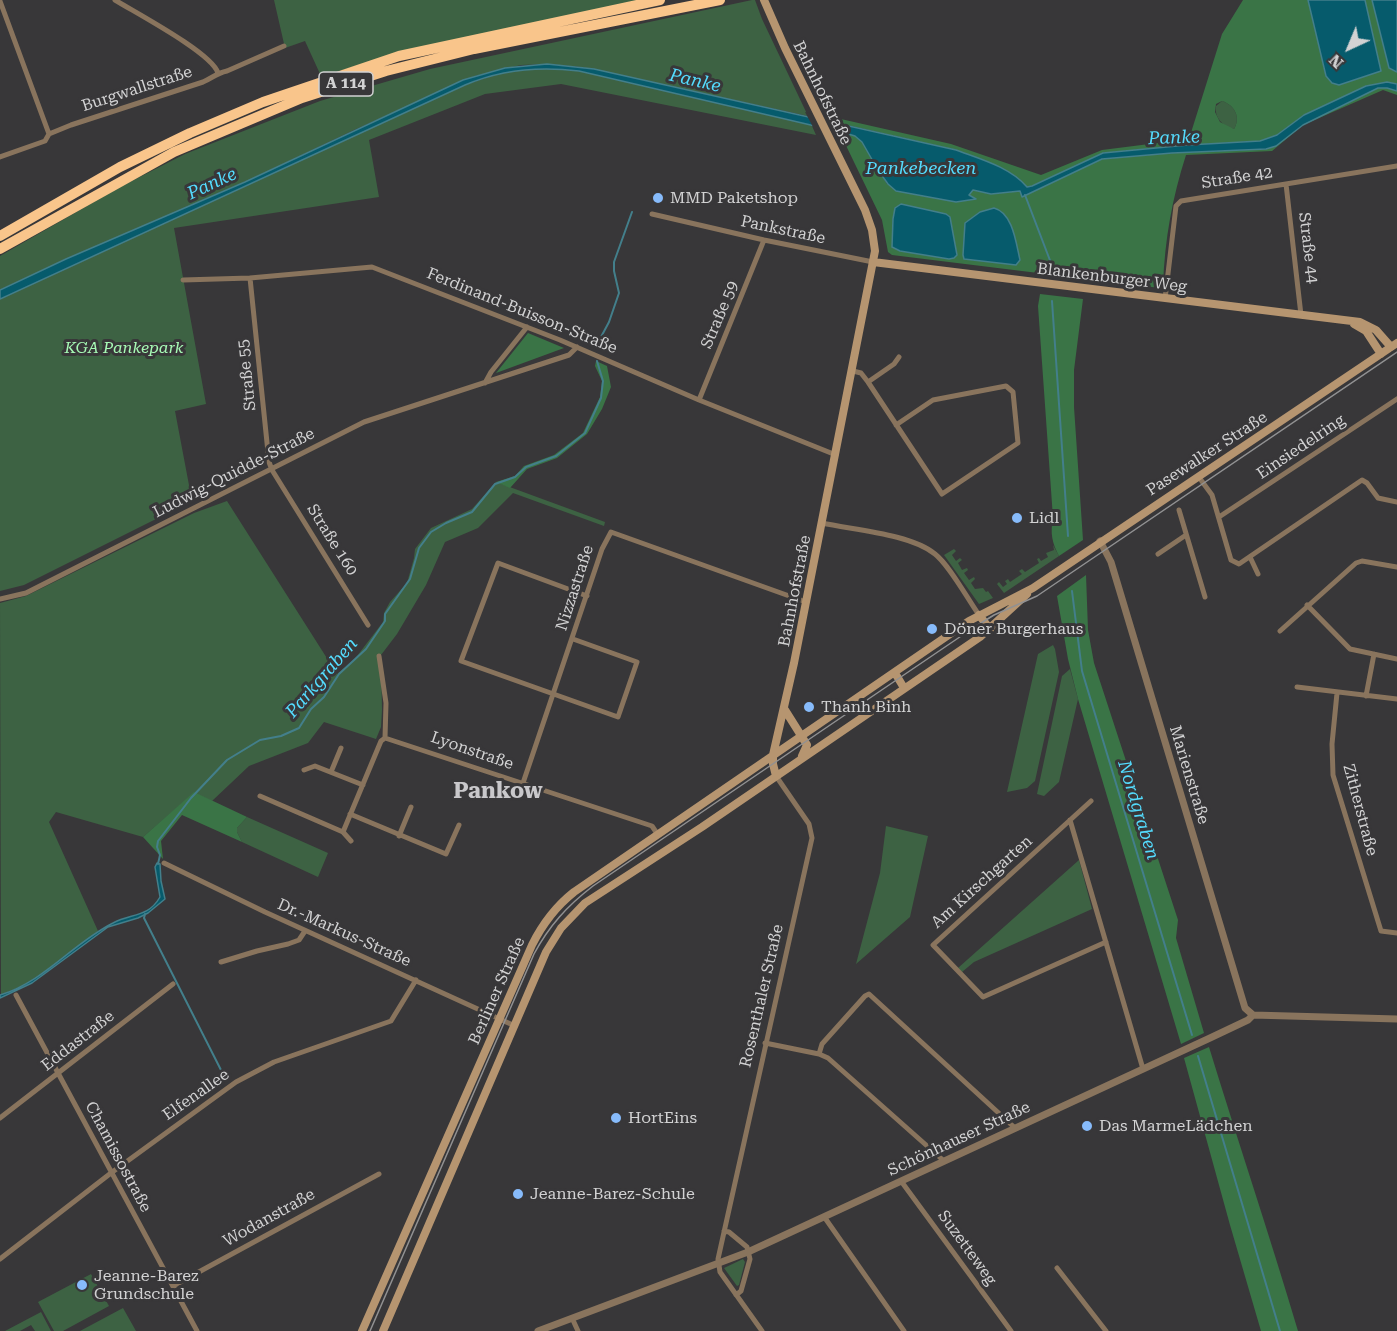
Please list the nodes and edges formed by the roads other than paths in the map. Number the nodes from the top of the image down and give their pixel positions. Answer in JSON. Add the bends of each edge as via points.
{"nodes":[{"id":1,"x":115,"y":0,"type":"edge"},
{"id":2,"x":660,"y":0,"type":"edge"},
{"id":3,"x":720,"y":0,"type":"edge"},
{"id":4,"x":764,"y":0,"type":"edge"},
{"id":5,"x":0,"y":1,"type":"edge"},
{"id":6,"x":284,"y":46,"type":"dead end"},
{"id":7,"x":218,"y":73,"type":"junction"},
{"id":8,"x":49,"y":134,"type":"junction"},
{"id":9,"x":0,"y":157,"type":"edge"},
{"id":10,"x":1397,"y":166,"type":"edge"},
{"id":11,"x":1286,"y":184,"type":"junction"},
{"id":12,"x":652,"y":214,"type":"dead end"},
{"id":13,"x":0,"y":236,"type":"edge"},
{"id":14,"x":764,"y":240,"type":"junction"},
{"id":15,"x":0,"y":249,"type":"edge"},
{"id":16,"x":873,"y":262,"type":"junction"},
{"id":17,"x":250,"y":278,"type":"junction"},
{"id":18,"x":183,"y":280,"type":"dead end"},
{"id":19,"x":1165,"y":298,"type":"junction"},
{"id":20,"x":1301,"y":315,"type":"junction"},
{"id":21,"x":1348,"y":321,"type":"junction"},
{"id":22,"x":527,"y":327,"type":"junction"},
{"id":23,"x":1394,"y":345,"type":"edge"},
{"id":24,"x":577,"y":347,"type":"junction"},
{"id":25,"x":1381,"y":354,"type":"junction"},
{"id":26,"x":899,"y":357,"type":"dead end"},
{"id":27,"x":853,"y":371,"type":"junction"},
{"id":28,"x":485,"y":382,"type":"junction"},
{"id":29,"x":868,"y":382,"type":"junction"},
{"id":30,"x":1397,"y":399,"type":"edge"},
{"id":31,"x":699,"y":400,"type":"junction"},
{"id":32,"x":896,"y":425,"type":"junction"},
{"id":33,"x":836,"y":455,"type":"junction"},
{"id":34,"x":272,"y":470,"type":"junction"},
{"id":35,"x":1198,"y":476,"type":"junction"},
{"id":36,"x":1397,"y":502,"type":"edge"},
{"id":37,"x":1179,"y":510,"type":"dead end"},
{"id":38,"x":1219,"y":517,"type":"junction"},
{"id":39,"x":822,"y":523,"type":"junction"},
{"id":40,"x":1186,"y":535,"type":"junction"},
{"id":41,"x":1101,"y":542,"type":"junction"},
{"id":42,"x":1158,"y":554,"type":"dead end"},
{"id":43,"x":1250,"y":557,"type":"junction"},
{"id":44,"x":1397,"y":567,"type":"edge"},
{"id":45,"x":1258,"y":574,"type":"dead end"},
{"id":46,"x":1033,"y":588,"type":"junction"},
{"id":47,"x":587,"y":596,"type":"junction"},
{"id":48,"x":1205,"y":597,"type":"dead end"},
{"id":49,"x":0,"y":599,"type":"edge"},
{"id":50,"x":806,"y":602,"type":"junction"},
{"id":51,"x":1307,"y":605,"type":"junction"},
{"id":52,"x":978,"y":615,"type":"junction"},
{"id":53,"x":368,"y":625,"type":"dead end"},
{"id":54,"x":990,"y":629,"type":"junction"},
{"id":55,"x":1280,"y":631,"type":"dead end"},
{"id":56,"x":573,"y":639,"type":"junction"},
{"id":57,"x":1374,"y":654,"type":"junction"},
{"id":58,"x":380,"y":656,"type":"dead end"},
{"id":59,"x":1397,"y":659,"type":"edge"},
{"id":60,"x":894,"y":673,"type":"junction"},
{"id":61,"x":1297,"y":687,"type":"dead end"},
{"id":62,"x":904,"y":688,"type":"junction"},
{"id":63,"x":1337,"y":693,"type":"junction"},
{"id":64,"x":555,"y":694,"type":"junction"},
{"id":65,"x":1366,"y":696,"type":"junction"},
{"id":66,"x":1397,"y":699,"type":"edge"},
{"id":67,"x":785,"y":710,"type":"junction"},
{"id":68,"x":802,"y":736,"type":"junction"},
{"id":69,"x":385,"y":738,"type":"junction"},
{"id":70,"x":341,"y":747,"type":"dead end"},
{"id":71,"x":773,"y":755,"type":"junction"},
{"id":72,"x":799,"y":759,"type":"junction"},
{"id":73,"x":304,"y":770,"type":"dead end"},
{"id":74,"x":331,"y":772,"type":"junction"},
{"id":75,"x":776,"y":776,"type":"junction"},
{"id":76,"x":523,"y":783,"type":"junction"},
{"id":77,"x":363,"y":785,"type":"junction"},
{"id":78,"x":260,"y":796,"type":"dead end"},
{"id":79,"x":1091,"y":801,"type":"dead end"},
{"id":80,"x":411,"y":807,"type":"dead end"},
{"id":81,"x":350,"y":814,"type":"junction"},
{"id":82,"x":1070,"y":820,"type":"junction"},
{"id":83,"x":459,"y":825,"type":"dead end"},
{"id":84,"x":343,"y":832,"type":"junction"},
{"id":85,"x":658,"y":835,"type":"junction"},
{"id":86,"x":399,"y":836,"type":"junction"},
{"id":87,"x":351,"y":841,"type":"dead end"},
{"id":88,"x":164,"y":863,"type":"dead end"},
{"id":89,"x":305,"y":931,"type":"junction"},
{"id":90,"x":1397,"y":933,"type":"edge"},
{"id":91,"x":1106,"y":942,"type":"junction"},
{"id":92,"x":221,"y":962,"type":"dead end"},
{"id":93,"x":416,"y":981,"type":"junction"},
{"id":94,"x":173,"y":984,"type":"dead end"},
{"id":95,"x":16,"y":995,"type":"dead end"},
{"id":96,"x":1253,"y":1015,"type":"junction"},
{"id":97,"x":498,"y":1018,"type":"junction"},
{"id":98,"x":1397,"y":1019,"type":"edge"},
{"id":99,"x":515,"y":1026,"type":"junction"},
{"id":100,"x":765,"y":1043,"type":"junction"},
{"id":101,"x":819,"y":1054,"type":"junction"},
{"id":102,"x":1143,"y":1069,"type":"junction"},
{"id":103,"x":57,"y":1073,"type":"junction"},
{"id":104,"x":0,"y":1118,"type":"edge"},
{"id":105,"x":1015,"y":1128,"type":"junction"},
{"id":106,"x":945,"y":1161,"type":"junction"},
{"id":107,"x":111,"y":1173,"type":"junction"},
{"id":108,"x":379,"y":1174,"type":"dead end"},
{"id":109,"x":901,"y":1181,"type":"junction"},
{"id":110,"x":825,"y":1218,"type":"junction"},
{"id":111,"x":724,"y":1231,"type":"junction"},
{"id":112,"x":748,"y":1252,"type":"junction"},
{"id":113,"x":0,"y":1259,"type":"edge"},
{"id":114,"x":718,"y":1265,"type":"junction"},
{"id":115,"x":1057,"y":1268,"type":"dead end"},
{"id":116,"x":173,"y":1286,"type":"junction"},
{"id":117,"x":736,"y":1294,"type":"junction"},
{"id":118,"x":572,"y":1318,"type":"junction"},
{"id":119,"x":196,"y":1331,"type":"edge"},
{"id":120,"x":362,"y":1331,"type":"edge"},
{"id":121,"x":383,"y":1331,"type":"edge"},
{"id":122,"x":537,"y":1331,"type":"edge"},
{"id":123,"x":578,"y":1331,"type":"edge"},
{"id":124,"x":762,"y":1331,"type":"edge"},
{"id":125,"x":904,"y":1331,"type":"edge"},
{"id":126,"x":1011,"y":1331,"type":"edge"},
{"id":127,"x":1106,"y":1331,"type":"edge"}],
"edges":[{"from":1,"to":7,"type":"street","via":[[200,52],[216,66]]},
{"from":2,"to":13,"type":"highway","number":"A 114","via":[[399,56],[263,102],[120,167]]},
{"from":3,"to":15,"type":"highway","number":"A 114","via":[[474,49],[302,98],[174,152]]},
{"from":4,"to":16,"type":"main road","name":"Bahnhofstraße","via":[[869,220],[875,245]]},
{"from":5,"to":8,"type":"street"},
{"from":6,"to":7,"type":"street","name":"Burgwallstraße"},
{"from":7,"to":8,"type":"street","name":"Burgwallstraße","via":[[203,82]]},
{"from":8,"to":9,"type":"street","name":"Burgwallstraße","via":[[45,141]]},
{"from":10,"to":11,"type":"street","name":"Straße 42"},
{"from":11,"to":19,"type":"street","name":"Straße 42","via":[[1178,203]]},
{"from":11,"to":20,"type":"street","name":"Straße 44"},
{"from":12,"to":14,"type":"street","name":"Pankstraße"},
{"from":14,"to":16,"type":"street","name":"Pankstraße"},
{"from":14,"to":31,"type":"street","name":"Straße 59"},
{"from":16,"to":19,"type":"main road","name":"Blankenburger Weg"},
{"from":16,"to":27,"type":"main road","name":"Bahnhofstraße"},
{"from":17,"to":18,"type":"street","name":"Ferdinand-Buisson-Straße"},
{"from":17,"to":22,"type":"street","name":"Ferdinand-Buisson-Straße","via":[[372,267]]},
{"from":17,"to":34,"type":"street","name":"Straße 55"},
{"from":19,"to":20,"type":"main road","name":"Blankenburger Weg"},
{"from":20,"to":21,"type":"main road","name":"Blankenburger Weg"},
{"from":21,"to":23,"type":"main road","name":"Blankenburger Weg","via":[[1370,325]]},
{"from":21,"to":25,"type":"main road","via":[[1366,331]]},
{"from":22,"to":24,"type":"street","name":"Ferdinand-Buisson-Straße"},
{"from":22,"to":28,"type":"street"},
{"from":23,"to":25,"type":"main road","name":"Pasewalker Straße"},
{"from":24,"to":28,"type":"street","name":"Ludwig-Quidde-Straße","via":[[569,355]]},
{"from":24,"to":31,"type":"street","name":"Ferdinand-Buisson-Straße"},
{"from":25,"to":35,"type":"main road","name":"Pasewalker Straße"},
{"from":26,"to":29,"type":"street"},
{"from":27,"to":29,"type":"street","via":[[861,373]]},
{"from":27,"to":33,"type":"main road","name":"Bahnhofstraße"},
{"from":28,"to":34,"type":"street","name":"Ludwig-Quidde-Straße","via":[[364,422]]},
{"from":29,"to":32,"type":"street"},
{"from":30,"to":38,"type":"street","name":"Einsiedelring"},
{"from":31,"to":33,"type":"street","name":"Ferdinand-Buisson-Straße"},
{"from":32,"to":32,"type":"street","via":[[942,494],[1018,443],[1013,392],[1006,386],[933,400]]},
{"from":33,"to":39,"type":"main road","name":"Bahnhofstraße"},
{"from":34,"to":49,"type":"street","name":"Ludwig-Quidde-Straße","via":[[26,592]]},
{"from":34,"to":53,"type":"street","name":"Straße 160"},
{"from":35,"to":38,"type":"street","via":[[1212,495]]},
{"from":35,"to":41,"type":"main road","name":"Pasewalker Straße"},
{"from":36,"to":43,"type":"street","via":[[1378,498],[1362,480]]},
{"from":37,"to":40,"type":"street","name":"Pasewalker Straße"},
{"from":38,"to":43,"type":"street","via":[[1232,560],[1239,564]]},
{"from":39,"to":50,"type":"main road","name":"Bahnhofstraße"},
{"from":39,"to":52,"type":"street","via":[[908,540],[930,550],[942,561]]},
{"from":40,"to":42,"type":"street"},
{"from":40,"to":48,"type":"street","name":"Pasewalker Straße"},
{"from":41,"to":46,"type":"main road","name":"Pasewalker Straße"},
{"from":41,"to":96,"type":"street","name":"Marienstraße","via":[[1111,562],[1245,1008]]},
{"from":43,"to":45,"type":"street"},
{"from":44,"to":51,"type":"street","via":[[1356,563]]},
{"from":46,"to":52,"type":"main road","name":"Pasewalker Straße"},
{"from":46,"to":54,"type":"main road","name":"Pasewalker Straße"},
{"from":47,"to":50,"type":"street","name":"Nizzastraße","via":[[606,538],[613,532]]},
{"from":47,"to":56,"type":"street","name":"Nizzastraße"},
{"from":47,"to":64,"type":"street","via":[[498,563],[461,661]]},
{"from":50,"to":67,"type":"main road","name":"Bahnhofstraße"},
{"from":51,"to":55,"type":"street"},
{"from":51,"to":57,"type":"street","via":[[1350,649]]},
{"from":52,"to":54,"type":"main road"},
{"from":52,"to":60,"type":"main road","name":"Pasewalker Straße"},
{"from":54,"to":62,"type":"main road","name":"Pasewalker Straße"},
{"from":56,"to":64,"type":"street","name":"Nizzastraße"},
{"from":56,"to":64,"type":"street","via":[[638,662],[618,717]]},
{"from":57,"to":59,"type":"street"},
{"from":57,"to":65,"type":"street"},
{"from":58,"to":69,"type":"street","via":[[386,703]]},
{"from":60,"to":62,"type":"main road"},
{"from":60,"to":68,"type":"main road","name":"Pasewalker Straße"},
{"from":61,"to":63,"type":"street"},
{"from":62,"to":72,"type":"main road","name":"Pasewalker Straße"},
{"from":63,"to":65,"type":"street"},
{"from":63,"to":90,"type":"street","name":"Zitherstraße","via":[[1333,775],[1381,931]]},
{"from":64,"to":76,"type":"street","name":"Nizzastraße"},
{"from":65,"to":66,"type":"street"},
{"from":67,"to":68,"type":"main road"},
{"from":67,"to":71,"type":"main road","name":"Bahnhofstraße"},
{"from":68,"to":71,"type":"main road","name":"Pasewalker Straße"},
{"from":68,"to":72,"type":"main road","via":[[807,748]]},
{"from":69,"to":76,"type":"street","name":"Lyonstraße"},
{"from":69,"to":77,"type":"street"},
{"from":70,"to":74,"type":"street"},
{"from":71,"to":75,"type":"main road"},
{"from":71,"to":85,"type":"main road","name":"Berliner Straße"},
{"from":72,"to":75,"type":"main road","name":"Pasewalker Straße"},
{"from":73,"to":74,"type":"street","via":[[315,766]]},
{"from":74,"to":77,"type":"street"},
{"from":75,"to":99,"type":"main road","name":"Berliner Straße","via":[[576,911],[550,943]]},
{"from":75,"to":100,"type":"street","name":"Rosenthaler Straße","via":[[809,824],[812,838]]},
{"from":76,"to":85,"type":"street","name":"Lyonstraße","via":[[652,826]]},
{"from":77,"to":81,"type":"street"},
{"from":78,"to":84,"type":"street"},
{"from":79,"to":82,"type":"street","name":"Am Kirschgarten"},
{"from":80,"to":86,"type":"street"},
{"from":81,"to":84,"type":"street"},
{"from":81,"to":86,"type":"street"},
{"from":82,"to":91,"type":"street"},
{"from":82,"to":91,"type":"street","name":"Am Kirschgarten","via":[[933,945],[983,997]]},
{"from":83,"to":86,"type":"street","via":[[446,854]]},
{"from":84,"to":87,"type":"street"},
{"from":85,"to":97,"type":"main road","name":"Berliner Straße","via":[[554,910],[540,928]]},
{"from":88,"to":89,"type":"street","name":"Dr.-Markus-Straße"},
{"from":89,"to":92,"type":"street","via":[[299,940]]},
{"from":89,"to":93,"type":"street","name":"Dr.-Markus-Straße"},
{"from":91,"to":102,"type":"street"},
{"from":93,"to":97,"type":"street","name":"Dr.-Markus-Straße"},
{"from":93,"to":107,"type":"street","name":"Elfenallee","via":[[390,1021],[255,1072],[224,1089]]},
{"from":94,"to":103,"type":"street","name":"Eddastraße"},
{"from":95,"to":103,"type":"street","name":"Chamissostraße"},
{"from":96,"to":98,"type":"street"},
{"from":96,"to":102,"type":"street","name":"Schönhauser Straße"},
{"from":97,"to":99,"type":"street","name":"Dr.-Markus-Straße"},
{"from":97,"to":120,"type":"main road","name":"Berliner Straße"},
{"from":99,"to":121,"type":"main road","name":"Berliner Straße"},
{"from":100,"to":101,"type":"street"},
{"from":100,"to":111,"type":"street","name":"Rosenthaler Straße"},
{"from":101,"to":105,"type":"street","via":[[822,1044],[869,994]]},
{"from":101,"to":106,"type":"street"},
{"from":102,"to":105,"type":"street","name":"Schönhauser Straße"},
{"from":103,"to":104,"type":"street","name":"Eddastraße"},
{"from":103,"to":107,"type":"street","name":"Chamissostraße"},
{"from":105,"to":106,"type":"street","name":"Schönhauser Straße"},
{"from":106,"to":109,"type":"street","name":"Schönhauser Straße"},
{"from":107,"to":113,"type":"street","name":"Elfenallee"},
{"from":107,"to":116,"type":"street","name":"Chamissostraße"},
{"from":108,"to":116,"type":"street","name":"Wodanstraße"},
{"from":109,"to":110,"type":"street","name":"Schönhauser Straße"},
{"from":109,"to":126,"type":"street","name":"Suzetteweg"},
{"from":110,"to":112,"type":"street","name":"Schönhauser Straße"},
{"from":110,"to":125,"type":"street"},
{"from":111,"to":112,"type":"street","via":[[747,1247]]},
{"from":111,"to":114,"type":"street","name":"Rosenthaler Straße"},
{"from":112,"to":114,"type":"street","name":"Schönhauser Straße"},
{"from":112,"to":117,"type":"street","via":[[750,1259],[741,1291]]},
{"from":114,"to":117,"type":"street"},
{"from":114,"to":118,"type":"street","name":"Schönhauser Straße"},
{"from":115,"to":127,"type":"street"},
{"from":116,"to":119,"type":"street","name":"Chamissostraße"},
{"from":117,"to":124,"type":"street"},
{"from":118,"to":122,"type":"street","name":"Schönhauser Straße"},
{"from":118,"to":123,"type":"street"}]}
